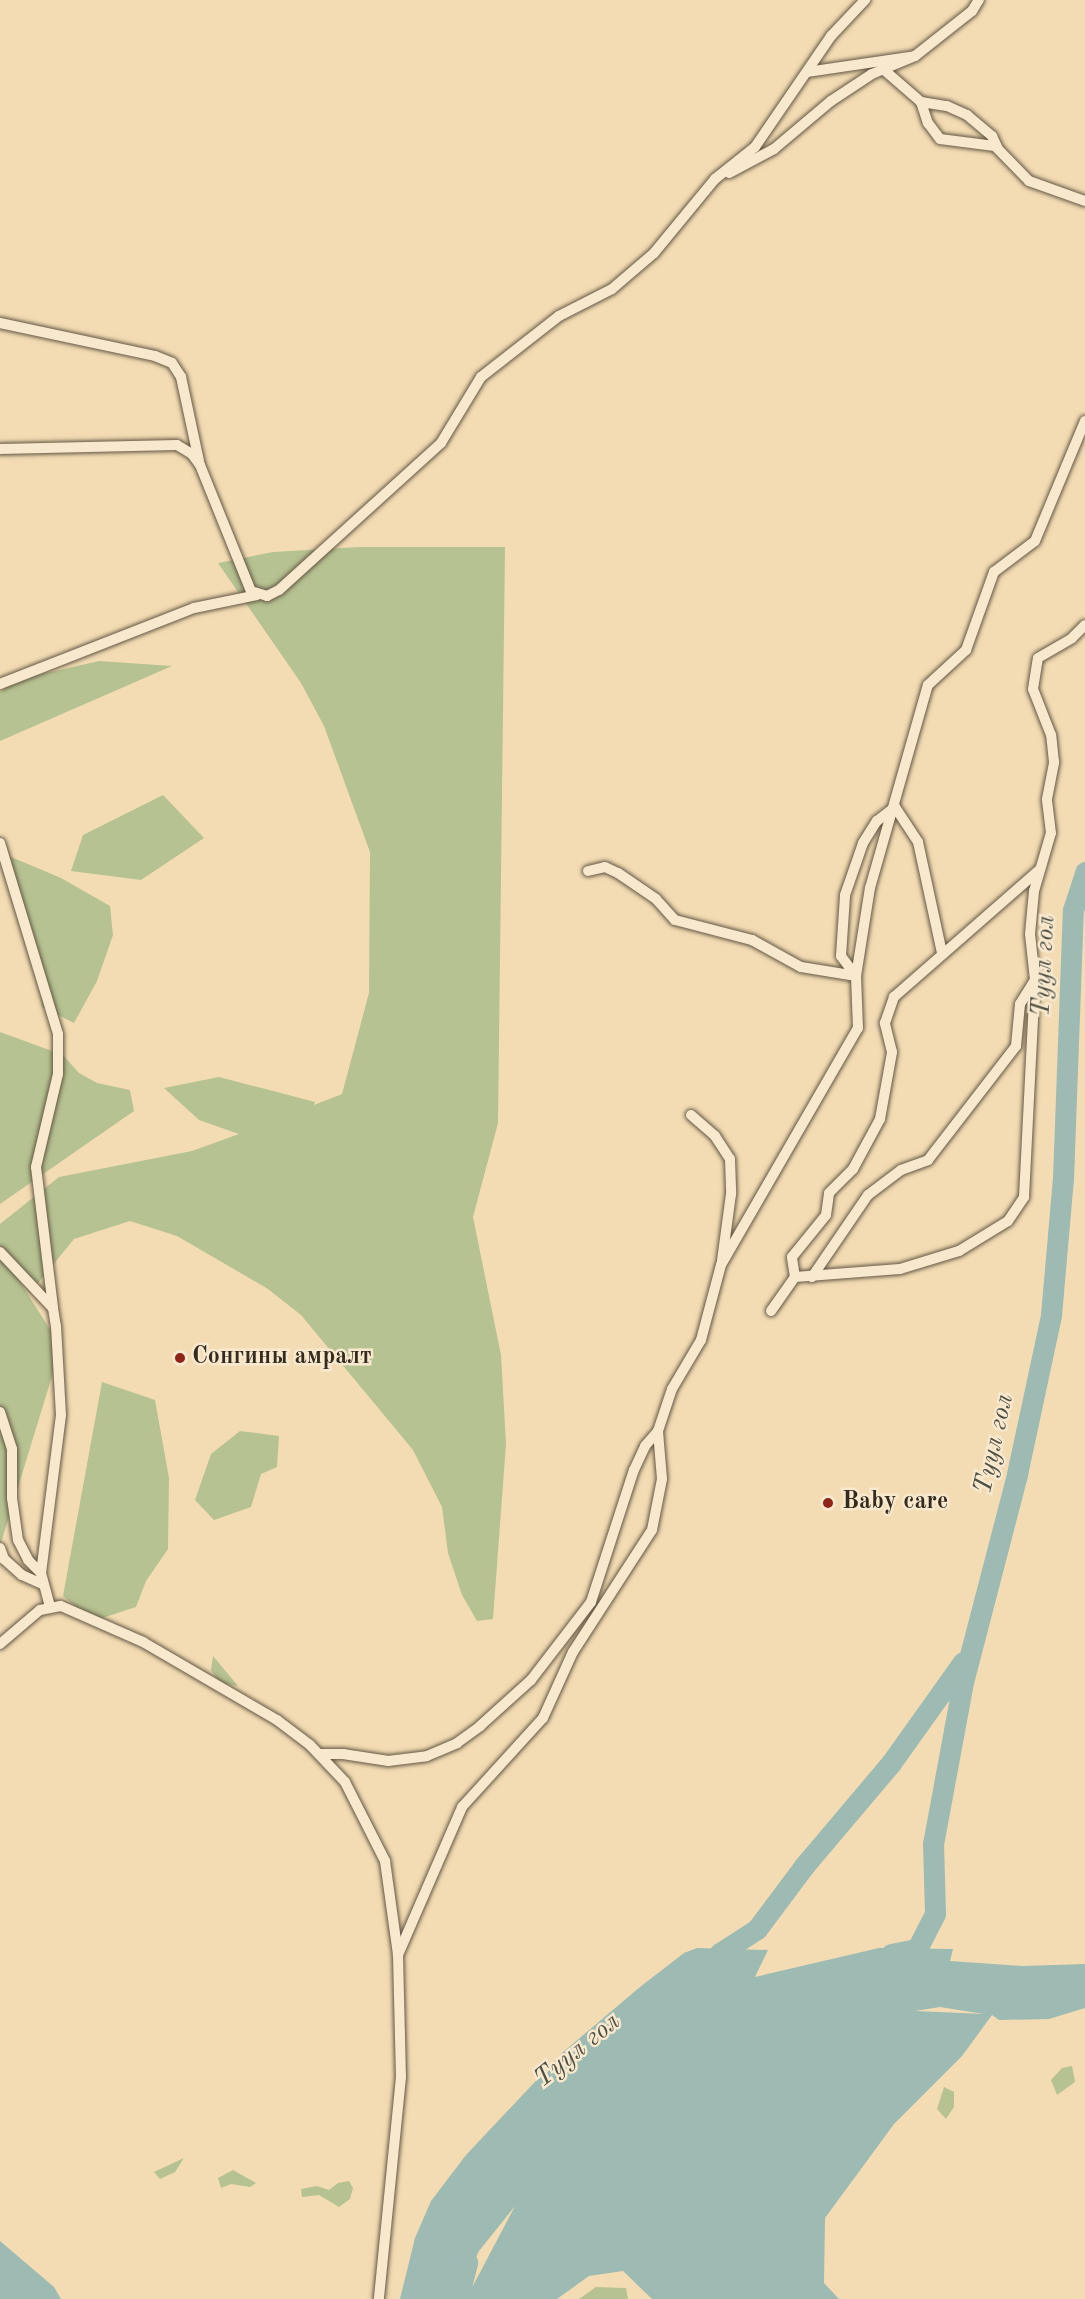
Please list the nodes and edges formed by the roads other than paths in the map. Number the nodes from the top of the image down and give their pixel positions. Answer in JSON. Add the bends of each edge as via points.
{"nodes":[{"id":1,"x":865,"y":0,"type":"edge"},
{"id":2,"x":979,"y":0,"type":"edge"},
{"id":3,"x":915,"y":56,"type":"junction"},
{"id":4,"x":883,"y":69,"type":"junction"},
{"id":5,"x":807,"y":72,"type":"junction"},
{"id":6,"x":921,"y":102,"type":"junction"},
{"id":7,"x":999,"y":150,"type":"junction"},
{"id":8,"x":715,"y":179,"type":"junction"},
{"id":9,"x":1085,"y":201,"type":"edge"},
{"id":10,"x":0,"y":323,"type":"edge"},
{"id":11,"x":1085,"y":421,"type":"edge"},
{"id":12,"x":0,"y":449,"type":"edge"},
{"id":13,"x":200,"y":465,"type":"junction"},
{"id":14,"x":257,"y":595,"type":"junction"},
{"id":15,"x":1085,"y":625,"type":"edge"},
{"id":16,"x":0,"y":684,"type":"edge"},
{"id":17,"x":896,"y":807,"type":"junction"},
{"id":18,"x":0,"y":843,"type":"edge"},
{"id":19,"x":1040,"y":869,"type":"junction"},
{"id":20,"x":588,"y":871,"type":"dead end"},
{"id":21,"x":942,"y":953,"type":"junction"},
{"id":22,"x":856,"y":976,"type":"junction"},
{"id":23,"x":1035,"y":980,"type":"junction"},
{"id":24,"x":691,"y":1115,"type":"dead end"},
{"id":25,"x":0,"y":1252,"type":"edge"},
{"id":26,"x":722,"y":1265,"type":"junction"},
{"id":27,"x":812,"y":1276,"type":"junction"},
{"id":28,"x":795,"y":1277,"type":"junction"},
{"id":29,"x":53,"y":1308,"type":"junction"},
{"id":30,"x":771,"y":1311,"type":"dead end"},
{"id":31,"x":0,"y":1412,"type":"edge"},
{"id":32,"x":658,"y":1431,"type":"junction"},
{"id":33,"x":0,"y":1548,"type":"edge"},
{"id":34,"x":42,"y":1579,"type":"junction"},
{"id":35,"x":50,"y":1606,"type":"junction"},
{"id":36,"x":0,"y":1644,"type":"edge"},
{"id":37,"x":319,"y":1755,"type":"junction"},
{"id":38,"x":398,"y":1955,"type":"junction"},
{"id":39,"x":379,"y":2299,"type":"edge"}],
"edges":[{"from":1,"to":5,"type":"street","via":[[831,36]]},
{"from":2,"to":3,"type":"street","via":[[972,11]]},
{"from":3,"to":4,"type":"street"},
{"from":3,"to":5,"type":"street"},
{"from":4,"to":6,"type":"street"},
{"from":4,"to":8,"type":"street","via":[[831,101],[774,149]]},
{"from":5,"to":8,"type":"street","via":[[755,147]]},
{"from":6,"to":7,"type":"street","via":[[967,115],[992,136]]},
{"from":6,"to":7,"type":"street","via":[[928,123],[940,139],[990,145]]},
{"from":7,"to":9,"type":"street","via":[[1029,180]]},
{"from":8,"to":14,"type":"street","via":[[654,253],[612,289],[559,316],[481,376],[441,443],[279,590]]},
{"from":10,"to":13,"type":"street","via":[[172,363],[181,377]]},
{"from":11,"to":17,"type":"street","via":[[1035,541],[994,572],[966,650],[928,685],[914,724]]},
{"from":12,"to":13,"type":"street","via":[[163,442],[192,454]]},
{"from":13,"to":14,"type":"street","via":[[245,582]]},
{"from":14,"to":16,"type":"street","via":[[194,608]]},
{"from":15,"to":19,"type":"street","via":[[1072,638],[1038,658],[1033,689],[1051,735],[1054,762],[1047,799],[1051,833]]},
{"from":17,"to":21,"type":"street","via":[[918,842]]},
{"from":17,"to":22,"type":"street","via":[[870,888]]},
{"from":17,"to":22,"type":"street","via":[[877,821],[863,843],[845,895],[841,956]]},
{"from":18,"to":29,"type":"street","via":[[58,1034],[58,1074],[36,1167]]},
{"from":19,"to":21,"type":"street"},
{"from":19,"to":23,"type":"street","via":[[1030,934]]},
{"from":20,"to":22,"type":"street","via":[[604,867],[618,873],[656,899],[675,920],[752,940],[801,967]]},
{"from":21,"to":28,"type":"street","via":[[894,997],[885,1023],[892,1052],[880,1119],[853,1169],[829,1193],[826,1215],[792,1257]]},
{"from":22,"to":26,"type":"street","via":[[858,1028]]},
{"from":23,"to":27,"type":"street","via":[[1020,1004],[1016,1046],[927,1160],[901,1170],[868,1195]]},
{"from":23,"to":27,"type":"street","via":[[1033,1060],[1026,1116],[1028,1167],[1024,1197],[1008,1221],[959,1251],[900,1269]]},
{"from":24,"to":26,"type":"street","via":[[715,1136],[730,1159],[731,1194]]},
{"from":25,"to":29,"type":"street"},
{"from":26,"to":32,"type":"street","via":[[701,1340],[672,1389]]},
{"from":27,"to":28,"type":"street"},
{"from":28,"to":30,"type":"street"},
{"from":29,"to":34,"type":"street","via":[[60,1357],[61,1415]]},
{"from":31,"to":34,"type":"street","via":[[12,1449],[12,1498],[18,1540]]},
{"from":32,"to":37,"type":"street","via":[[645,1446],[634,1470],[591,1602],[531,1680],[480,1726],[427,1756],[388,1761],[343,1754]]},
{"from":32,"to":38,"type":"street","via":[[663,1479],[652,1530],[573,1652],[543,1718],[462,1808]]},
{"from":33,"to":34,"type":"street","via":[[4,1559],[16,1570]]},
{"from":34,"to":35,"type":"street"},
{"from":35,"to":36,"type":"street","via":[[26,1620]]},
{"from":35,"to":37,"type":"street","via":[[62,1606],[142,1642],[277,1720]]},
{"from":37,"to":38,"type":"street","via":[[345,1782],[385,1861]]},
{"from":38,"to":39,"type":"street","via":[[401,2077]]}]}
